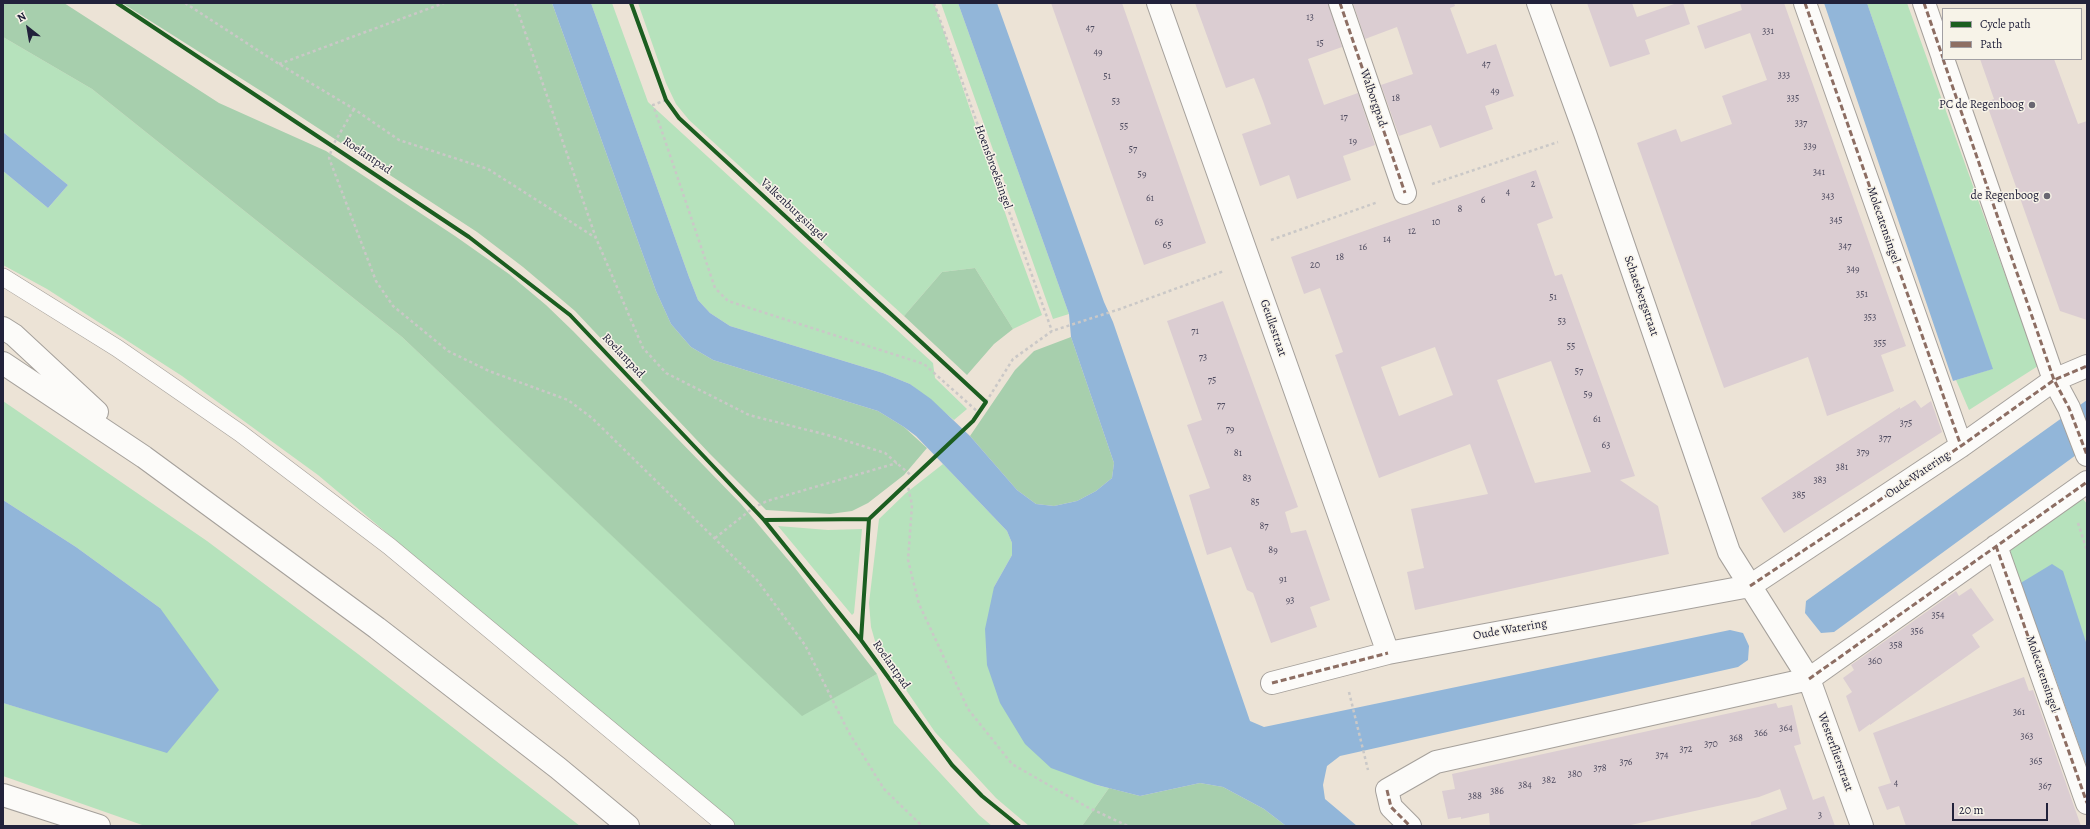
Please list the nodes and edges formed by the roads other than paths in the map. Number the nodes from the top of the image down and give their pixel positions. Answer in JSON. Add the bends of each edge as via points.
{"nodes":[{"id":1,"x":1158,"y":3,"type":"edge"},
{"id":2,"x":1340,"y":3,"type":"edge"},
{"id":3,"x":1538,"y":3,"type":"edge"},
{"id":4,"x":1805,"y":3,"type":"edge"},
{"id":5,"x":1924,"y":3,"type":"edge"},
{"id":6,"x":1942,"y":56,"type":"edge"},
{"id":7,"x":1943,"y":60,"type":"edge"},
{"id":8,"x":1405,"y":193,"type":"dead end"},
{"id":9,"x":3,"y":277,"type":"edge"},
{"id":10,"x":3,"y":328,"type":"edge"},
{"id":11,"x":3,"y":363,"type":"edge"},
{"id":12,"x":2087,"y":366,"type":"edge"},
{"id":13,"x":2054,"y":380,"type":"junction"},
{"id":14,"x":1961,"y":446,"type":"junction"},
{"id":15,"x":2087,"y":455,"type":"edge"},
{"id":16,"x":144,"y":457,"type":"junction"},
{"id":17,"x":2087,"y":482,"type":"edge"},
{"id":18,"x":1996,"y":546,"type":"junction"},
{"id":19,"x":1750,"y":586,"type":"junction"},
{"id":20,"x":1388,"y":652,"type":"junction"},
{"id":21,"x":1809,"y":679,"type":"junction"},
{"id":22,"x":1272,"y":683,"type":"dead end"},
{"id":23,"x":3,"y":795,"type":"edge"},
{"id":24,"x":2087,"y":803,"type":"edge"},
{"id":25,"x":99,"y":826,"type":"edge"},
{"id":26,"x":628,"y":826,"type":"edge"},
{"id":27,"x":726,"y":826,"type":"edge"},
{"id":28,"x":1410,"y":826,"type":"edge"},
{"id":29,"x":1862,"y":826,"type":"edge"}],
"edges":[{"from":1,"to":20,"type":"main road","name":"Geullestraat"},
{"from":2,"to":8,"type":"main road","name":"Walborgpad"},
{"from":3,"to":19,"type":"main road","name":"Schaesbergstraat","via":[[1729,552]]},
{"from":4,"to":14,"type":"main road","name":"Molecatensingel"},
{"from":5,"to":6,"type":"main road"},
{"from":7,"to":13,"type":"main road"},
{"from":9,"to":27,"type":"lane","via":[[117,348],[240,433],[389,546]]},
{"from":10,"to":16,"type":"main road","via":[[14,335]]},
{"from":11,"to":16,"type":"main road"},
{"from":12,"to":13,"type":"main road","name":"Oude Watering"},
{"from":13,"to":14,"type":"main road","name":"Oude Watering"},
{"from":13,"to":15,"type":"main road","via":[[2069,408]]},
{"from":14,"to":19,"type":"main road","name":"Oude Watering"},
{"from":16,"to":26,"type":"main road","via":[[383,632],[558,768]]},
{"from":17,"to":18,"type":"main road"},
{"from":18,"to":21,"type":"main road"},
{"from":18,"to":24,"type":"main road","name":"Molecatensingel"},
{"from":19,"to":20,"type":"main road","name":"Oude Watering"},
{"from":19,"to":21,"type":"main road"},
{"from":20,"to":22,"type":"main road","name":"Oude Watering"},
{"from":21,"to":28,"type":"main road","via":[[1436,762],[1387,790],[1392,807]]},
{"from":21,"to":29,"type":"main road","name":"Westerflierstraat"},
{"from":23,"to":25,"type":"main road"}]}
